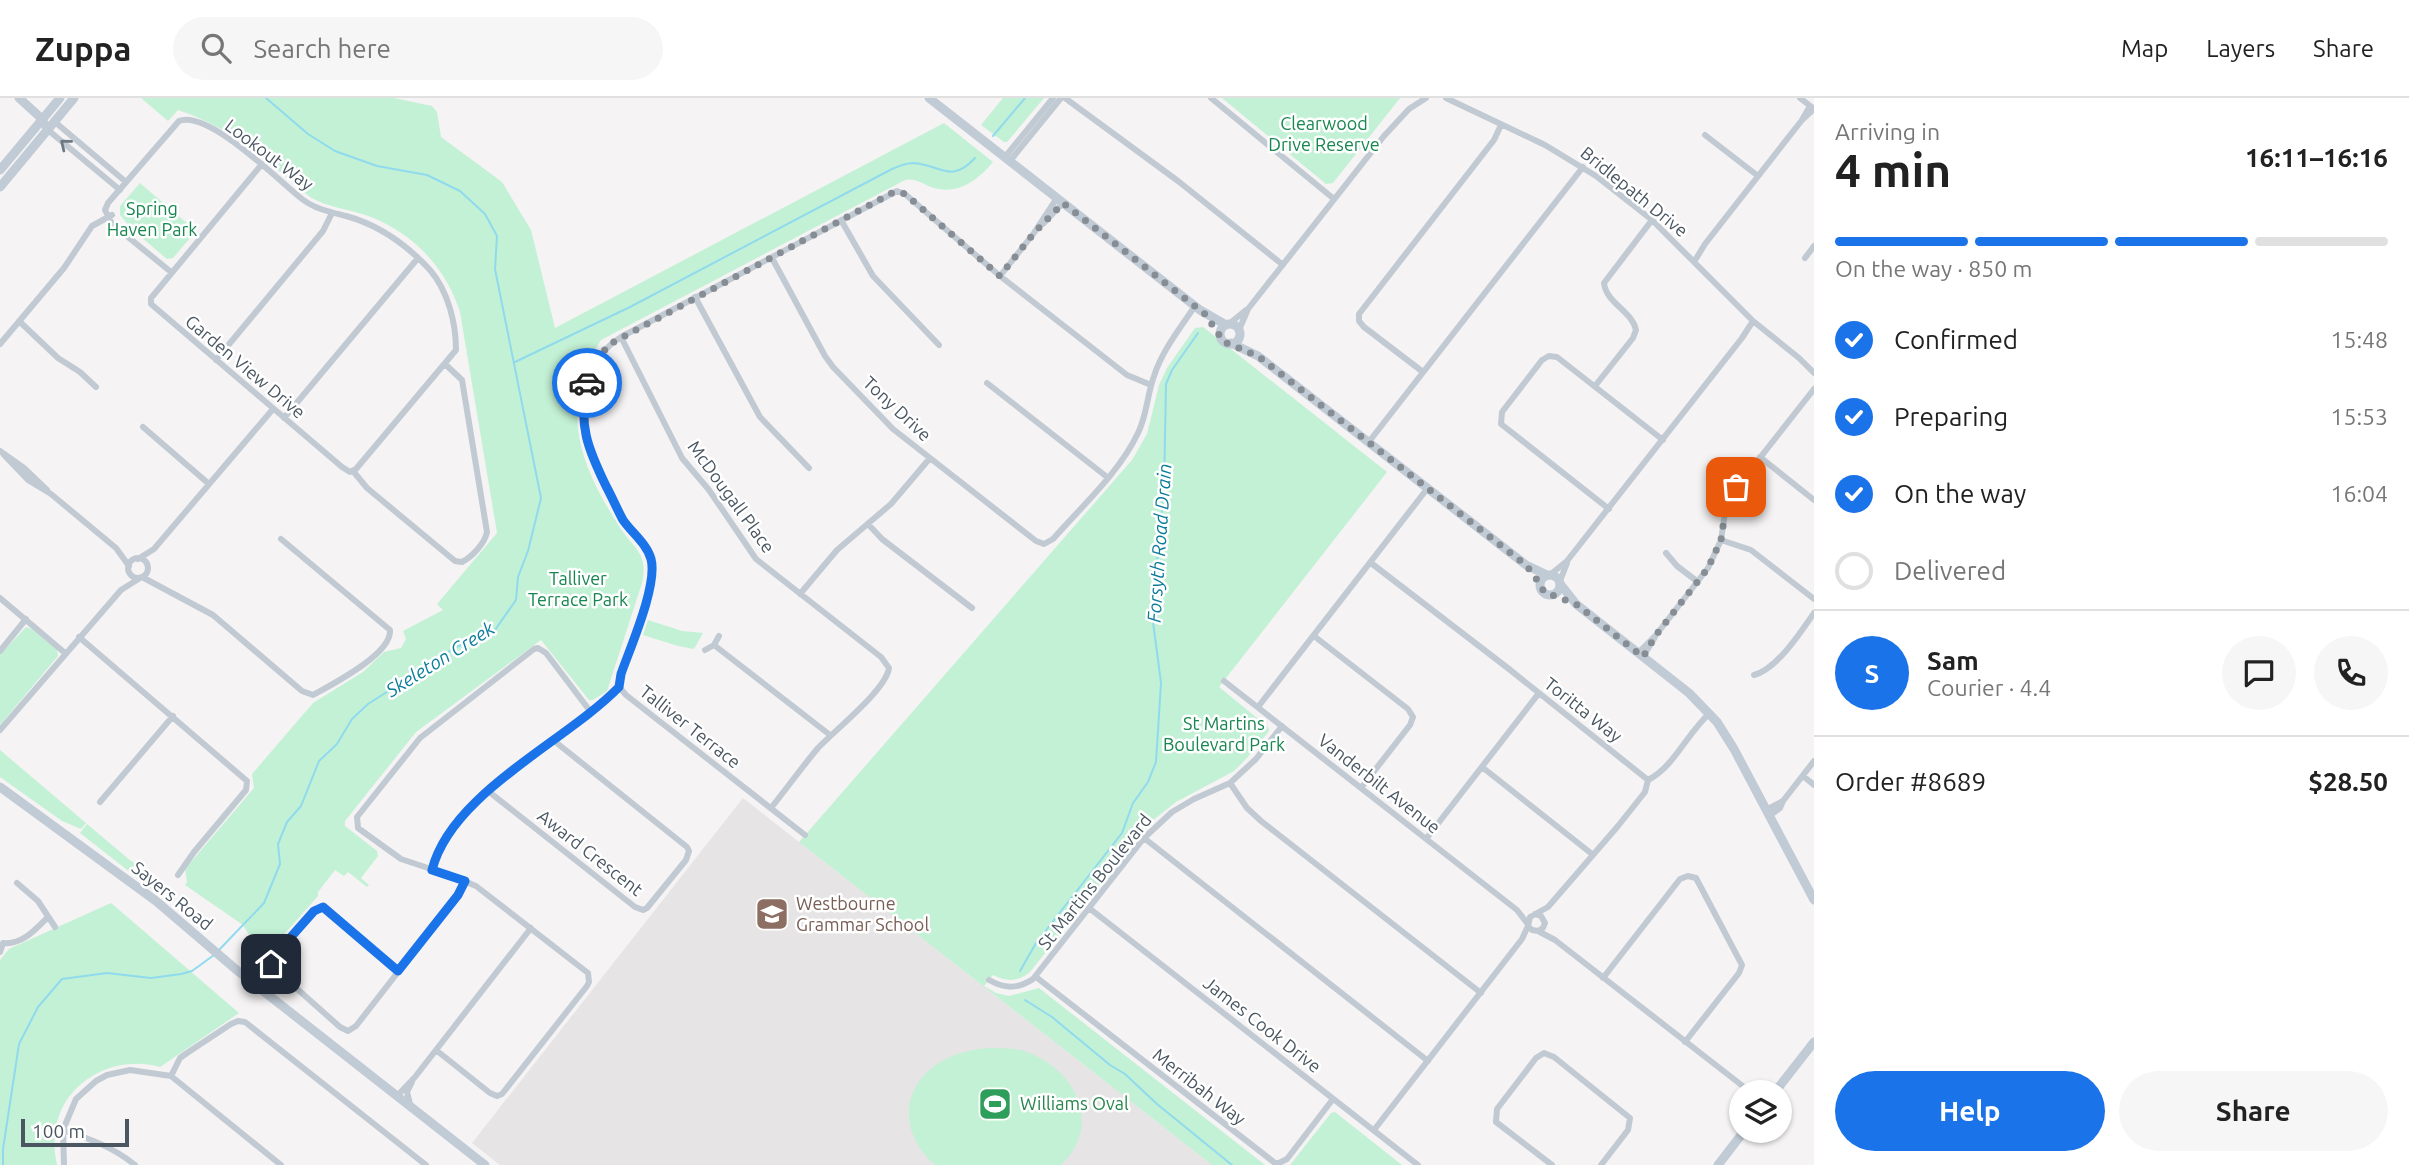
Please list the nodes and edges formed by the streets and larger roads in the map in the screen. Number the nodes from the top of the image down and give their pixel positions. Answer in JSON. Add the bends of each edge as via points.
{"nodes":[{"id":1,"x":19,"y":98,"type":"edge"},
{"id":2,"x":61,"y":98,"type":"edge"},
{"id":3,"x":74,"y":98,"type":"edge"},
{"id":4,"x":929,"y":98,"type":"edge"},
{"id":5,"x":1053,"y":98,"type":"edge"},
{"id":6,"x":1063,"y":98,"type":"edge"},
{"id":7,"x":1211,"y":98,"type":"edge"},
{"id":8,"x":1416,"y":98,"type":"edge"},
{"id":9,"x":1426,"y":98,"type":"edge"},
{"id":10,"x":1446,"y":98,"type":"edge"},
{"id":11,"x":1456,"y":98,"type":"edge"},
{"id":12,"x":1800,"y":98,"type":"edge"},
{"id":13,"x":1462,"y":105,"type":"junction"},
{"id":14,"x":1812,"y":107,"type":"edge"},
{"id":15,"x":1409,"y":109,"type":"junction"},
{"id":16,"x":41,"y":118,"type":"junction"},
{"id":17,"x":55,"y":122,"type":"junction"},
{"id":18,"x":1501,"y":125,"type":"junction"},
{"id":19,"x":48,"y":130,"type":"junction"},
{"id":20,"x":1705,"y":135,"type":"dead end"},
{"id":21,"x":91,"y":153,"type":"junction"},
{"id":22,"x":1007,"y":159,"type":"junction"},
{"id":23,"x":85,"y":160,"type":"junction"},
{"id":24,"x":262,"y":164,"type":"junction"},
{"id":25,"x":1583,"y":167,"type":"junction"},
{"id":26,"x":0,"y":170,"type":"edge"},
{"id":27,"x":1758,"y":176,"type":"junction"},
{"id":28,"x":126,"y":182,"type":"junction"},
{"id":29,"x":0,"y":187,"type":"edge"},
{"id":30,"x":120,"y":190,"type":"junction"},
{"id":31,"x":1334,"y":199,"type":"junction"},
{"id":32,"x":1060,"y":200,"type":"junction"},
{"id":33,"x":332,"y":213,"type":"junction"},
{"id":34,"x":110,"y":216,"type":"junction"},
{"id":35,"x":841,"y":220,"type":"junction"},
{"id":36,"x":1652,"y":220,"type":"junction"},
{"id":37,"x":1814,"y":246,"type":"edge"},
{"id":38,"x":418,"y":258,"type":"junction"},
{"id":39,"x":772,"y":258,"type":"junction"},
{"id":40,"x":1805,"y":258,"type":"dead end"},
{"id":41,"x":1692,"y":259,"type":"junction"},
{"id":42,"x":1283,"y":265,"type":"junction"},
{"id":43,"x":171,"y":272,"type":"junction"},
{"id":44,"x":1000,"y":276,"type":"junction"},
{"id":45,"x":695,"y":297,"type":"junction"},
{"id":46,"x":1248,"y":309,"type":"junction"},
{"id":47,"x":1200,"y":310,"type":"junction"},
{"id":48,"x":19,"y":321,"type":"junction"},
{"id":49,"x":1755,"y":323,"type":"junction"},
{"id":50,"x":1227,"y":324,"type":"junction"},
{"id":51,"x":1239,"y":331,"type":"junction"},
{"id":52,"x":621,"y":338,"type":"junction"},
{"id":53,"x":1226,"y":341,"type":"junction"},
{"id":54,"x":0,"y":344,"type":"edge"},
{"id":55,"x":940,"y":345,"type":"dead end"},
{"id":56,"x":1258,"y":356,"type":"junction"},
{"id":57,"x":1799,"y":358,"type":"junction"},
{"id":58,"x":216,"y":360,"type":"junction"},
{"id":59,"x":445,"y":364,"type":"junction"},
{"id":60,"x":1814,"y":366,"type":"edge"},
{"id":61,"x":1423,"y":372,"type":"junction"},
{"id":62,"x":1814,"y":373,"type":"edge"},
{"id":63,"x":987,"y":383,"type":"dead end"},
{"id":64,"x":1151,"y":385,"type":"junction"},
{"id":65,"x":1595,"y":386,"type":"junction"},
{"id":66,"x":96,"y":387,"type":"dead end"},
{"id":67,"x":1814,"y":389,"type":"edge"},
{"id":68,"x":273,"y":409,"type":"junction"},
{"id":69,"x":284,"y":418,"type":"junction"},
{"id":70,"x":143,"y":427,"type":"dead end"},
{"id":71,"x":1663,"y":440,"type":"junction"},
{"id":72,"x":1368,"y":443,"type":"junction"},
{"id":73,"x":2,"y":453,"type":"edge"},
{"id":74,"x":1760,"y":457,"type":"junction"},
{"id":75,"x":930,"y":458,"type":"junction"},
{"id":76,"x":809,"y":468,"type":"dead end"},
{"id":77,"x":354,"y":471,"type":"junction"},
{"id":78,"x":1107,"y":477,"type":"junction"},
{"id":79,"x":209,"y":484,"type":"junction"},
{"id":80,"x":1427,"y":489,"type":"junction"},
{"id":81,"x":1814,"y":500,"type":"edge"},
{"id":82,"x":1609,"y":509,"type":"junction"},
{"id":83,"x":868,"y":524,"type":"junction"},
{"id":84,"x":281,"y":539,"type":"dead end"},
{"id":85,"x":1721,"y":540,"type":"junction"},
{"id":86,"x":116,"y":548,"type":"junction"},
{"id":87,"x":154,"y":549,"type":"junction"},
{"id":88,"x":1666,"y":553,"type":"dead end"},
{"id":89,"x":137,"y":559,"type":"junction"},
{"id":90,"x":1567,"y":561,"type":"junction"},
{"id":91,"x":1371,"y":563,"type":"junction"},
{"id":92,"x":1526,"y":565,"type":"junction"},
{"id":93,"x":129,"y":568,"type":"junction"},
{"id":94,"x":148,"y":568,"type":"junction"},
{"id":95,"x":1549,"y":575,"type":"junction"},
{"id":96,"x":141,"y":578,"type":"junction"},
{"id":97,"x":1698,"y":582,"type":"junction"},
{"id":98,"x":1560,"y":583,"type":"junction"},
{"id":99,"x":1540,"y":584,"type":"junction"},
{"id":100,"x":159,"y":585,"type":"junction"},
{"id":101,"x":121,"y":590,"type":"junction"},
{"id":102,"x":800,"y":594,"type":"junction"},
{"id":103,"x":1553,"y":594,"type":"junction"},
{"id":104,"x":0,"y":598,"type":"edge"},
{"id":105,"x":1814,"y":599,"type":"edge"},
{"id":106,"x":1576,"y":604,"type":"junction"},
{"id":107,"x":972,"y":608,"type":"dead end"},
{"id":108,"x":1814,"y":613,"type":"edge"},
{"id":109,"x":26,"y":619,"type":"junction"},
{"id":110,"x":719,"y":636,"type":"dead end"},
{"id":111,"x":1314,"y":636,"type":"junction"},
{"id":112,"x":79,"y":638,"type":"junction"},
{"id":113,"x":714,"y":645,"type":"junction"},
{"id":114,"x":0,"y":650,"type":"edge"},
{"id":115,"x":705,"y":650,"type":"dead end"},
{"id":116,"x":65,"y":653,"type":"junction"},
{"id":117,"x":1640,"y":655,"type":"junction"},
{"id":118,"x":1755,"y":675,"type":"dead end"},
{"id":119,"x":1224,"y":681,"type":"dead end"},
{"id":120,"x":619,"y":687,"type":"junction"},
{"id":121,"x":1539,"y":693,"type":"junction"},
{"id":122,"x":1258,"y":707,"type":"junction"},
{"id":123,"x":590,"y":711,"type":"junction"},
{"id":124,"x":1710,"y":713,"type":"junction"},
{"id":125,"x":173,"y":716,"type":"junction"},
{"id":126,"x":1282,"y":726,"type":"junction"},
{"id":127,"x":1,"y":730,"type":"edge"},
{"id":128,"x":830,"y":735,"type":"junction"},
{"id":129,"x":553,"y":740,"type":"junction"},
{"id":130,"x":1814,"y":761,"type":"edge"},
{"id":131,"x":1482,"y":767,"type":"junction"},
{"id":132,"x":1802,"y":776,"type":"junction"},
{"id":133,"x":1647,"y":780,"type":"junction"},
{"id":134,"x":1230,"y":783,"type":"junction"},
{"id":135,"x":1814,"y":785,"type":"edge"},
{"id":136,"x":0,"y":787,"type":"edge"},
{"id":137,"x":1361,"y":788,"type":"junction"},
{"id":138,"x":488,"y":791,"type":"junction"},
{"id":139,"x":100,"y":802,"type":"dead end"},
{"id":140,"x":771,"y":808,"type":"junction"},
{"id":141,"x":1768,"y":813,"type":"junction"},
{"id":142,"x":805,"y":835,"type":"dead end"},
{"id":143,"x":1144,"y":838,"type":"junction"},
{"id":144,"x":1426,"y":839,"type":"junction"},
{"id":145,"x":1592,"y":854,"type":"junction"},
{"id":146,"x":432,"y":870,"type":"junction"},
{"id":147,"x":178,"y":875,"type":"dead end"},
{"id":148,"x":465,"y":881,"type":"junction"},
{"id":149,"x":17,"y":883,"type":"dead end"},
{"id":150,"x":1814,"y":900,"type":"edge"},
{"id":151,"x":1548,"y":907,"type":"junction"},
{"id":152,"x":1089,"y":908,"type":"junction"},
{"id":153,"x":1517,"y":910,"type":"junction"},
{"id":154,"x":1534,"y":915,"type":"junction"},
{"id":155,"x":48,"y":918,"type":"junction"},
{"id":156,"x":1544,"y":922,"type":"junction"},
{"id":157,"x":1528,"y":925,"type":"junction"},
{"id":158,"x":55,"y":927,"type":"dead end"},
{"id":159,"x":531,"y":928,"type":"junction"},
{"id":160,"x":1536,"y":931,"type":"junction"},
{"id":161,"x":1522,"y":939,"type":"junction"},
{"id":162,"x":1555,"y":940,"type":"junction"},
{"id":163,"x":2,"y":943,"type":"edge"},
{"id":164,"x":0,"y":952,"type":"edge"},
{"id":165,"x":398,"y":971,"type":"junction"},
{"id":166,"x":1035,"y":977,"type":"junction"},
{"id":167,"x":1603,"y":978,"type":"junction"},
{"id":168,"x":989,"y":980,"type":"dead end"},
{"id":169,"x":1481,"y":993,"type":"junction"},
{"id":170,"x":1685,"y":1042,"type":"junction"},
{"id":171,"x":1814,"y":1042,"type":"edge"},
{"id":172,"x":436,"y":1050,"type":"junction"},
{"id":173,"x":1428,"y":1061,"type":"junction"},
{"id":174,"x":171,"y":1076,"type":"junction"},
{"id":175,"x":415,"y":1077,"type":"junction"},
{"id":176,"x":1734,"y":1080,"type":"edge"},
{"id":177,"x":1784,"y":1080,"type":"edge"},
{"id":178,"x":397,"y":1096,"type":"junction"},
{"id":179,"x":1333,"y":1099,"type":"junction"},
{"id":180,"x":411,"y":1107,"type":"junction"},
{"id":181,"x":63,"y":1130,"type":"junction"},
{"id":182,"x":1374,"y":1130,"type":"junction"},
{"id":183,"x":1735,"y":1143,"type":"edge"},
{"id":184,"x":64,"y":1165,"type":"edge"},
{"id":185,"x":135,"y":1165,"type":"edge"},
{"id":186,"x":281,"y":1165,"type":"edge"},
{"id":187,"x":426,"y":1165,"type":"edge"},
{"id":188,"x":485,"y":1165,"type":"edge"},
{"id":189,"x":1418,"y":1165,"type":"edge"},
{"id":190,"x":1552,"y":1165,"type":"edge"},
{"id":191,"x":1601,"y":1165,"type":"edge"},
{"id":192,"x":1718,"y":1165,"type":"edge"}],
"edges":[{"from":1,"to":16,"type":"street"},
{"from":2,"to":16,"type":"street"},
{"from":3,"to":17,"type":"street"},
{"from":4,"to":22,"type":"street"},
{"from":5,"to":22,"type":"street"},
{"from":6,"to":22,"type":"street"},
{"from":6,"to":42,"type":"street"},
{"from":7,"to":31,"type":"street"},
{"from":8,"to":15,"type":"street"},
{"from":9,"to":15,"type":"street"},
{"from":10,"to":13,"type":"street","name":"Bridlepath Drive"},
{"from":11,"to":13,"type":"street","name":"Bridlepath Drive"},
{"from":12,"to":14,"type":"street"},
{"from":13,"to":18,"type":"street","name":"Bridlepath Drive"},
{"from":14,"to":27,"type":"street"},
{"from":15,"to":31,"type":"street"},
{"from":16,"to":17,"type":"street"},
{"from":16,"to":19,"type":"street"},
{"from":16,"to":26,"type":"street"},
{"from":17,"to":19,"type":"street"},
{"from":17,"to":21,"type":"street"},
{"from":18,"to":25,"type":"street","name":"Bridlepath Drive"},
{"from":18,"to":61,"type":"street","via":[[1359,314],[1364,327]]},
{"from":23,"to":19,"type":"street","one_way":true},
{"from":19,"to":29,"type":"street"},
{"from":20,"to":27,"type":"street"},
{"from":21,"to":23,"type":"street"},
{"from":21,"to":28,"type":"street"},
{"from":22,"to":32,"type":"street"},
{"from":23,"to":30,"type":"street"},
{"from":24,"to":28,"type":"street","name":"Lookout Way","via":[[225,136],[183,119]]},
{"from":24,"to":33,"type":"street","name":"Lookout Way","via":[[303,200]]},
{"from":24,"to":43,"type":"street","name":"Garden View Drive"},
{"from":25,"to":36,"type":"street","name":"Bridlepath Drive"},
{"from":25,"to":61,"type":"street"},
{"from":27,"to":41,"type":"street"},
{"from":28,"to":30,"type":"street"},
{"from":30,"to":34,"type":"street","via":[[106,207]]},
{"from":31,"to":42,"type":"street"},
{"from":32,"to":44,"type":"street"},
{"from":32,"to":47,"type":"street"},
{"from":33,"to":38,"type":"street","name":"Lookout Way","via":[[379,229]]},
{"from":33,"to":58,"type":"street","via":[[323,231]]},
{"from":34,"to":43,"type":"street","via":[[112,224]]},
{"from":34,"to":48,"type":"street","via":[[92,226]]},
{"from":35,"to":39,"type":"street","name":"Talliver Terrace"},
{"from":35,"to":44,"type":"street","name":"Talliver Terrace","via":[[900,192]]},
{"from":35,"to":55,"type":"street","via":[[873,276]]},
{"from":36,"to":41,"type":"street","name":"Bridlepath Drive"},
{"from":36,"to":65,"type":"street","via":[[1604,283],[1636,330]]},
{"from":37,"to":40,"type":"street"},
{"from":38,"to":59,"type":"street","name":"Lookout Way","via":[[438,282],[452,318],[456,349]]},
{"from":38,"to":69,"type":"street"},
{"from":39,"to":45,"type":"street","name":"Talliver Terrace"},
{"from":39,"to":75,"type":"street","name":"Tony Drive","via":[[833,367],[892,429]]},
{"from":41,"to":49,"type":"street","name":"Bridlepath Drive"},
{"from":42,"to":46,"type":"street"},
{"from":43,"to":58,"type":"street","name":"Garden View Drive","via":[[151,304]]},
{"from":44,"to":64,"type":"street","via":[[1127,375]]},
{"from":45,"to":52,"type":"street","name":"Talliver Terrace"},
{"from":45,"to":76,"type":"street","via":[[760,418]]},
{"from":46,"to":50,"type":"street"},
{"from":46,"to":51,"type":"street"},
{"from":47,"to":50,"type":"street"},
{"from":47,"to":53,"type":"street"},
{"from":47,"to":64,"type":"street","via":[[1161,357]]},
{"from":48,"to":54,"type":"street"},
{"from":48,"to":66,"type":"street"},
{"from":49,"to":57,"type":"street","name":"Bridlepath Drive"},
{"from":49,"to":71,"type":"street"},
{"from":50,"to":51,"type":"street"},
{"from":50,"to":53,"type":"street","via":[[1220,332]]},
{"from":51,"to":53,"type":"street","via":[[1238,339]]},
{"from":51,"to":56,"type":"street"},
{"from":52,"to":102,"type":"street","name":"McDougall Place","via":[[682,457],[756,559]]},
{"from":52,"to":120,"type":"street","name":"Talliver Terrace","via":[[600,354],[589,374],[583,425],[588,450],[623,520],[652,560],[650,584]]},
{"from":53,"to":56,"type":"street"},
{"from":56,"to":72,"type":"street"},
{"from":57,"to":60,"type":"street","name":"Bridlepath Drive"},
{"from":57,"to":62,"type":"street","name":"Bridlepath Drive"},
{"from":58,"to":68,"type":"street","name":"Garden View Drive"},
{"from":59,"to":77,"type":"street"},
{"from":59,"to":77,"type":"street","name":"Garden View Drive","via":[[462,380],[487,532],[470,558],[455,561],[367,488]]},
{"from":61,"to":72,"type":"street"},
{"from":63,"to":78,"type":"street"},
{"from":64,"to":78,"type":"street","via":[[1138,434]]},
{"from":65,"to":71,"type":"street"},
{"from":65,"to":82,"type":"street","via":[[1549,356],[1502,412],[1500,421]]},
{"from":67,"to":74,"type":"street"},
{"from":68,"to":69,"type":"street","name":"Garden View Drive"},
{"from":68,"to":79,"type":"street"},
{"from":69,"to":77,"type":"street","name":"Garden View Drive","via":[[342,467]]},
{"from":70,"to":79,"type":"street"},
{"from":71,"to":82,"type":"street"},
{"from":72,"to":80,"type":"street"},
{"from":73,"to":86,"type":"street"},
{"from":74,"to":81,"type":"street"},
{"from":74,"to":85,"type":"street","via":[[1730,496]]},
{"from":75,"to":78,"type":"street","name":"Tony Drive","via":[[1044,544]]},
{"from":75,"to":83,"type":"street"},
{"from":79,"to":87,"type":"street"},
{"from":80,"to":91,"type":"street"},
{"from":80,"to":92,"type":"street"},
{"from":82,"to":90,"type":"street"},
{"from":83,"to":102,"type":"street","via":[[837,550]]},
{"from":83,"to":107,"type":"street"},
{"from":84,"to":100,"type":"street","via":[[390,630],[388,640],[357,670],[313,695],[213,615]]},
{"from":85,"to":97,"type":"street"},
{"from":85,"to":105,"type":"street","via":[[1751,550]]},
{"from":86,"to":89,"type":"street"},
{"from":86,"to":93,"type":"street"},
{"from":87,"to":89,"type":"street"},
{"from":87,"to":94,"type":"street"},
{"from":88,"to":97,"type":"street"},
{"from":89,"to":93,"type":"street"},
{"from":89,"to":94,"type":"street"},
{"from":90,"to":95,"type":"street"},
{"from":90,"to":98,"type":"street"},
{"from":91,"to":111,"type":"street"},
{"from":91,"to":121,"type":"street","name":"Toritta Way"},
{"from":92,"to":95,"type":"street"},
{"from":92,"to":99,"type":"street"},
{"from":93,"to":96,"type":"street","via":[[132,576]]},
{"from":93,"to":101,"type":"street"},
{"from":94,"to":96,"type":"street"},
{"from":94,"to":100,"type":"street"},
{"from":95,"to":98,"type":"street"},
{"from":95,"to":99,"type":"street"},
{"from":96,"to":100,"type":"street"},
{"from":96,"to":101,"type":"street"},
{"from":97,"to":117,"type":"street"},
{"from":98,"to":103,"type":"street"},
{"from":98,"to":106,"type":"street"},
{"from":99,"to":103,"type":"street","via":[[1544,592]]},
{"from":101,"to":112,"type":"street"},
{"from":102,"to":128,"type":"street","name":"McDougall Place","via":[[889,667],[870,696]]},
{"from":103,"to":106,"type":"street"},
{"from":104,"to":109,"type":"street"},
{"from":106,"to":117,"type":"street"},
{"from":108,"to":118,"type":"street","via":[[1777,660]]},
{"from":109,"to":114,"type":"street"},
{"from":109,"to":116,"type":"street"},
{"from":110,"to":113,"type":"street"},
{"from":111,"to":122,"type":"street"},
{"from":111,"to":137,"type":"street","via":[[1413,717]]},
{"from":112,"to":116,"type":"street"},
{"from":112,"to":125,"type":"street"},
{"from":113,"to":115,"type":"street"},
{"from":113,"to":128,"type":"street"},
{"from":116,"to":127,"type":"street"},
{"from":117,"to":124,"type":"street"},
{"from":119,"to":122,"type":"street","name":"Vanderbilt Avenue"},
{"from":120,"to":123,"type":"street"},
{"from":120,"to":140,"type":"street","name":"Talliver Terrace"},
{"from":121,"to":131,"type":"street"},
{"from":121,"to":133,"type":"street","name":"Toritta Way"},
{"from":122,"to":126,"type":"street","name":"Vanderbilt Avenue"},
{"from":123,"to":129,"type":"street"},
{"from":123,"to":146,"type":"street","via":[[538,648],[421,738],[356,823],[395,856]]},
{"from":124,"to":133,"type":"street","via":[[1659,774]]},
{"from":124,"to":141,"type":"street"},
{"from":125,"to":139,"type":"street"},
{"from":125,"to":147,"type":"street","via":[[245,776],[248,785]]},
{"from":126,"to":134,"type":"street","name":"St Martins Boulevard"},
{"from":126,"to":137,"type":"street","name":"Vanderbilt Avenue"},
{"from":128,"to":140,"type":"street"},
{"from":129,"to":138,"type":"street"},
{"from":129,"to":138,"type":"street","name":"Award Crescent","via":[[687,847],[686,860],[647,908],[635,907]]},
{"from":130,"to":132,"type":"street"},
{"from":131,"to":144,"type":"street"},
{"from":131,"to":145,"type":"street"},
{"from":132,"to":135,"type":"street"},
{"from":132,"to":141,"type":"street"},
{"from":133,"to":145,"type":"street","via":[[1645,792]]},
{"from":134,"to":143,"type":"street","name":"St Martins Boulevard","via":[[1172,812]]},
{"from":134,"to":169,"type":"street","via":[[1261,821]]},
{"from":136,"to":178,"type":"street","name":"Sayers Road","via":[[156,901]]},
{"from":137,"to":144,"type":"street","name":"Vanderbilt Avenue"},
{"from":138,"to":146,"type":"street","via":[[442,844]]},
{"from":140,"to":142,"type":"street","name":"Talliver Terrace"},
{"from":141,"to":150,"type":"street"},
{"from":143,"to":152,"type":"street","name":"St Martins Boulevard"},
{"from":143,"to":173,"type":"street"},
{"from":144,"to":153,"type":"street","name":"Vanderbilt Avenue"},
{"from":145,"to":151,"type":"street"},
{"from":146,"to":148,"type":"street"},
{"from":148,"to":159,"type":"street"},
{"from":148,"to":165,"type":"street"},
{"from":149,"to":155,"type":"street","via":[[38,901]]},
{"from":151,"to":154,"type":"street"},
{"from":151,"to":156,"type":"street"},
{"from":152,"to":166,"type":"street","name":"St Martins Boulevard"},
{"from":152,"to":179,"type":"street","name":"James Cook Drive"},
{"from":153,"to":154,"type":"street","name":"Vanderbilt Avenue"},
{"from":153,"to":157,"type":"street","name":"Vanderbilt Avenue"},
{"from":154,"to":156,"type":"street"},
{"from":154,"to":157,"type":"street"},
{"from":155,"to":158,"type":"street"},
{"from":155,"to":163,"type":"street","via":[[21,940]]},
{"from":156,"to":160,"type":"street"},
{"from":156,"to":162,"type":"street"},
{"from":157,"to":160,"type":"street"},
{"from":157,"to":161,"type":"street"},
{"from":159,"to":172,"type":"street"},
{"from":159,"to":172,"type":"street","via":[[584,969],[590,978],[587,986],[499,1096]]},
{"from":160,"to":161,"type":"street"},
{"from":160,"to":162,"type":"street"},
{"from":161,"to":169,"type":"street"},
{"from":162,"to":167,"type":"street"},
{"from":163,"to":164,"type":"street"},
{"from":165,"to":165,"type":"street","via":[[348,1031],[271,962],[314,911],[323,907]]},
{"from":166,"to":168,"type":"street","via":[[1010,987]]},
{"from":166,"to":179,"type":"street","name":"Merribah Way","via":[[1275,1163],[1287,1158]]},
{"from":167,"to":170,"type":"street"},
{"from":167,"to":170,"type":"street","via":[[1678,881],[1696,878],[1742,965]]},
{"from":169,"to":173,"type":"street"},
{"from":170,"to":176,"type":"street"},
{"from":171,"to":177,"type":"street"},
{"from":172,"to":175,"type":"street"},
{"from":173,"to":182,"type":"street"},
{"from":174,"to":181,"type":"street","via":[[130,1070],[107,1075],[76,1099]]},
{"from":174,"to":186,"type":"street"},
{"from":174,"to":187,"type":"street","via":[[180,1058],[230,1024],[245,1022]]},
{"from":175,"to":178,"type":"street"},
{"from":175,"to":180,"type":"street","via":[[407,1092]]},
{"from":178,"to":180,"type":"street","name":"Sayers Road"},
{"from":179,"to":182,"type":"street","name":"James Cook Drive"},
{"from":180,"to":188,"type":"street","name":"Sayers Road"},
{"from":181,"to":184,"type":"street"},
{"from":181,"to":185,"type":"street","via":[[96,1141]]},
{"from":182,"to":189,"type":"street","name":"James Cook Drive"},
{"from":183,"to":192,"type":"street"},
{"from":190,"to":191,"type":"street","via":[[1496,1122],[1495,1116],[1544,1053],[1554,1056],[1631,1121]]}]}
